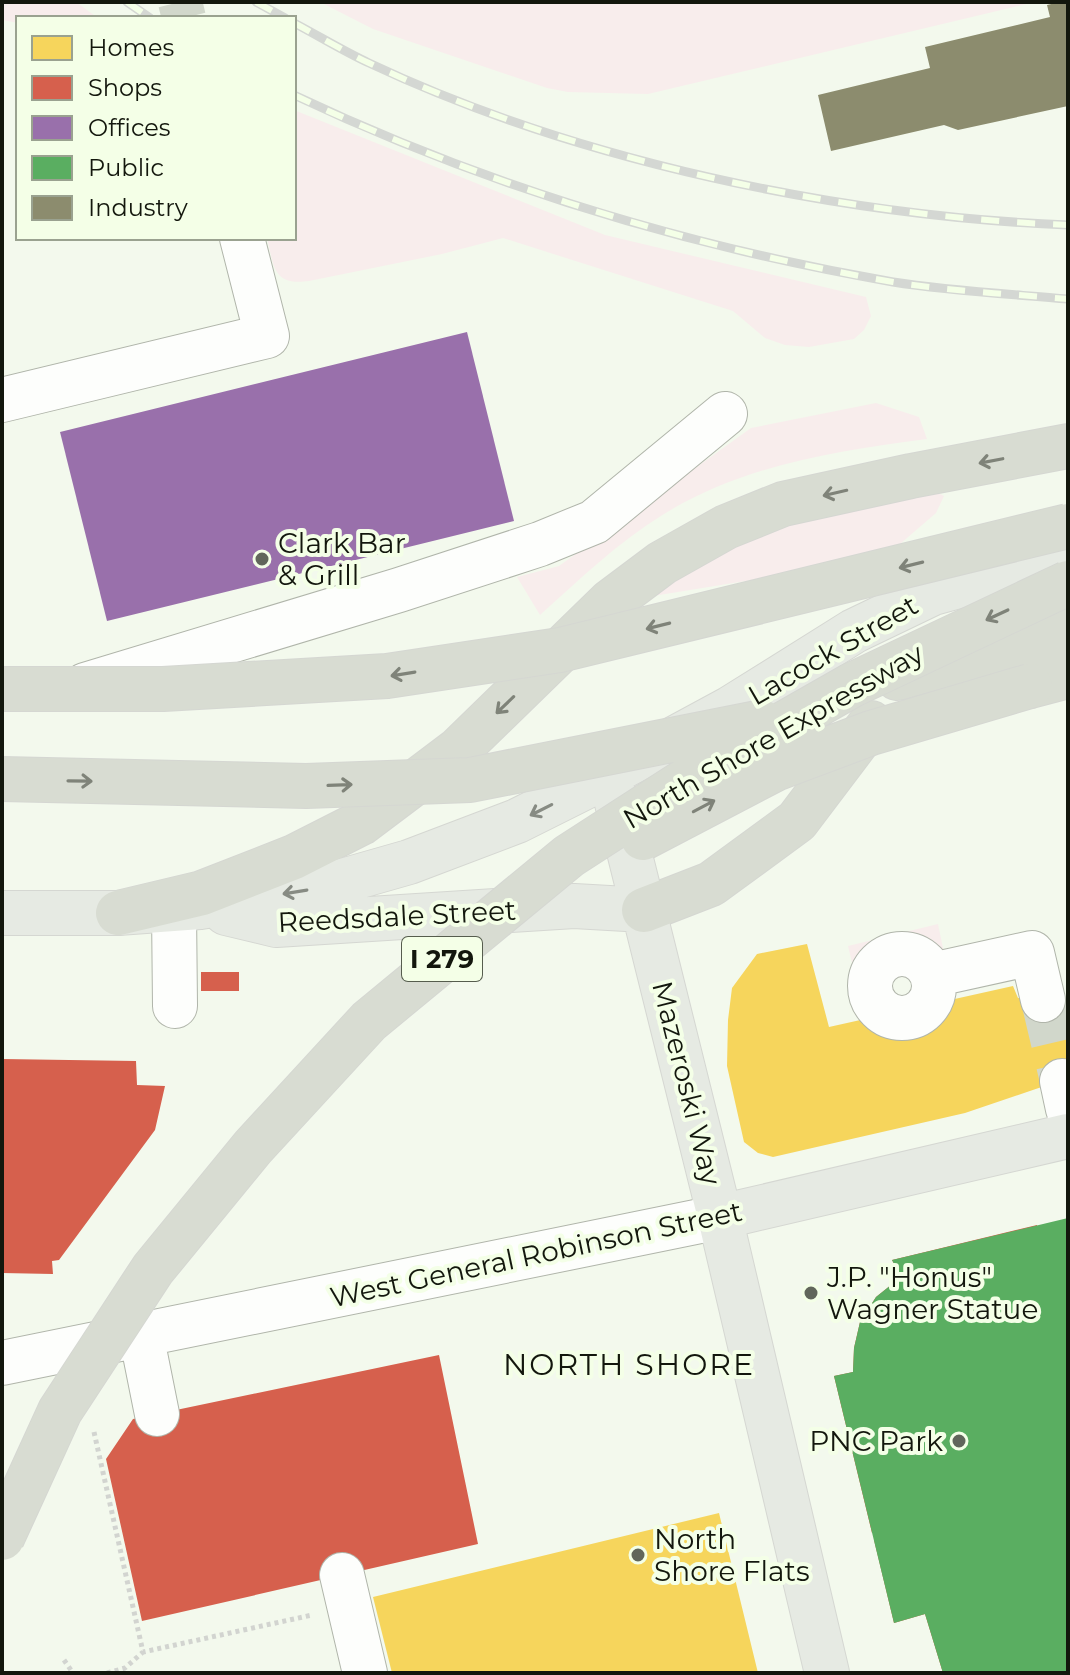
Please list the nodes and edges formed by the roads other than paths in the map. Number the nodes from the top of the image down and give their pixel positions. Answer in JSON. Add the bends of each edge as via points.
{"nodes":[{"id":1,"x":243,"y":240,"type":"edge"},
{"id":2,"x":2,"y":400,"type":"edge"},
{"id":3,"x":725,"y":414,"type":"dead end"},
{"id":4,"x":1068,"y":446,"type":"edge"},
{"id":5,"x":1068,"y":526,"type":"edge"},
{"id":6,"x":1068,"y":556,"type":"edge"},
{"id":7,"x":1068,"y":583,"type":"edge"},
{"id":8,"x":1068,"y":631,"type":"edge"},
{"id":9,"x":939,"y":665,"type":"junction"},
{"id":10,"x":1049,"y":681,"type":"edge"},
{"id":11,"x":2,"y":702,"type":"edge"},
{"id":12,"x":610,"y":774,"type":"junction"},
{"id":13,"x":2,"y":779,"type":"edge"},
{"id":14,"x":187,"y":908,"type":"junction"},
{"id":15,"x":644,"y":910,"type":"junction"},
{"id":16,"x":2,"y":913,"type":"edge"},
{"id":17,"x":118,"y":913,"type":"junction"},
{"id":18,"x":932,"y":975,"type":"dead end"},
{"id":19,"x":1043,"y":1000,"type":"tunnel mouth"},
{"id":20,"x":175,"y":1006,"type":"dead end"},
{"id":21,"x":1068,"y":1136,"type":"edge"},
{"id":22,"x":720,"y":1217,"type":"junction"},
{"id":23,"x":141,"y":1334,"type":"junction"},
{"id":24,"x":2,"y":1363,"type":"edge"},
{"id":25,"x":157,"y":1414,"type":"dead end"},
{"id":26,"x":2,"y":1530,"type":"edge"},
{"id":27,"x":2,"y":1538,"type":"edge"},
{"id":28,"x":333,"y":1594,"type":"road end"},
{"id":29,"x":365,"y":1673,"type":"edge"},
{"id":30,"x":827,"y":1673,"type":"edge"}],
"edges":[{"from":1,"to":2,"type":"street","via":[[267,336]]},
{"from":3,"to":11,"type":"street","via":[[594,522],[540,544]]},
{"from":4,"to":17,"type":"highway","one_way":true,"via":[[783,504],[726,527],[662,563],[610,602],[458,750],[361,823],[294,857],[202,893]]},
{"from":5,"to":11,"type":"highway","one_way":true,"bridge":true,"via":[[560,650],[387,676]]},
{"from":6,"to":12,"type":"main road","name":"Lacock Street","via":[[933,593],[854,631],[731,708]]},
{"from":7,"to":27,"type":"highway","name":"North Shore Expressway","number":"I 279","one_way":true,"bridge":true,"via":[[852,685],[696,774],[569,856],[369,1021],[253,1147],[153,1269],[60,1411]]},
{"from":8,"to":9,"type":"highway"},
{"from":9,"to":12,"type":"highway","via":[[792,708]]},
{"from":9,"to":15,"type":"highway","via":[[865,728],[797,821],[711,884]]},
{"from":13,"to":10,"type":"highway","one_way":true,"bridge":true,"via":[[306,786],[470,780],[856,704]]},
{"from":26,"to":10,"type":"highway","name":"North Shore Expressway","number":"I 279","one_way":true,"bridge":true,"via":[[76,1377],[148,1269],[249,1149],[355,1040],[484,936],[608,857],[775,769],[871,733]]},
{"from":12,"to":14,"type":"main road","name":"Reedsdale Street","one_way":true,"via":[[517,821],[409,862],[318,888]]},
{"from":12,"to":15,"type":"main road","name":"Mazeroski Way"},
{"from":14,"to":15,"type":"main road","name":"Reedsdale Street","via":[[276,925],[574,906]]},
{"from":14,"to":17,"type":"main road","name":"Reedsdale Street"},
{"from":14,"to":20,"type":"street"},
{"from":15,"to":22,"type":"main road","name":"Mazeroski Way"},
{"from":16,"to":17,"type":"main road","name":"Reedsdale Street"},
{"from":18,"to":19,"type":"street","via":[[1032,953]]},
{"from":21,"to":22,"type":"main road","name":"West General Robinson Street"},
{"from":22,"to":23,"type":"street","name":"West General Robinson Street"},
{"from":22,"to":30,"type":"main road","name":"Mazeroski Way"},
{"from":23,"to":24,"type":"street","name":"West General Robinson Street"},
{"from":23,"to":25,"type":"street"},
{"from":28,"to":29,"type":"street"}]}
